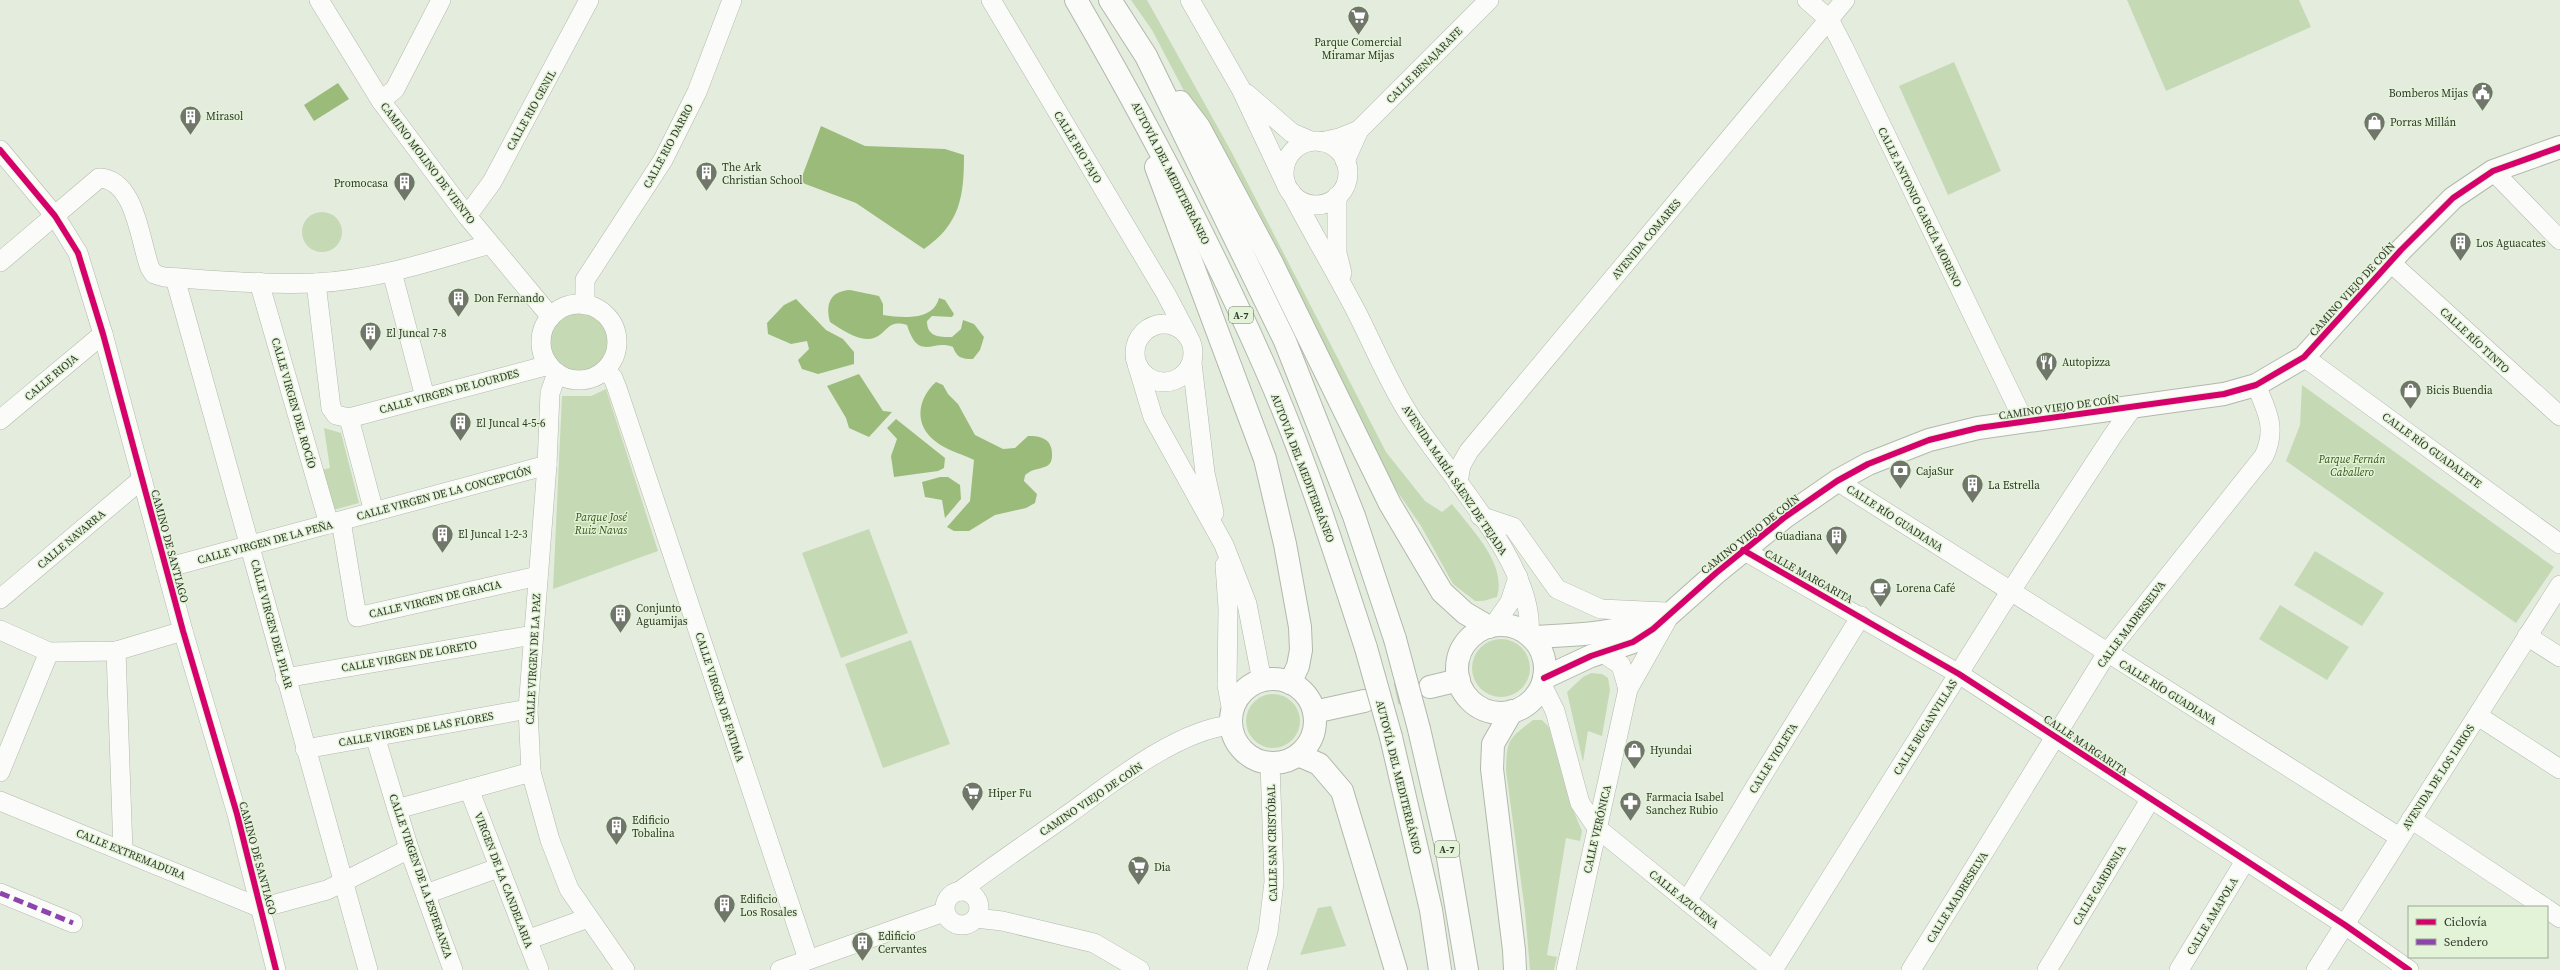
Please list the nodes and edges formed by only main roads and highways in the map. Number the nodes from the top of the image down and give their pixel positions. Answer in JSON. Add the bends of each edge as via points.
{"nodes":[{"id":1,"x":1076,"y":0,"type":"edge"},
{"id":2,"x":1110,"y":0,"type":"edge"},
{"id":3,"x":1146,"y":56,"type":"junction"},
{"id":4,"x":1130,"y":92,"type":"junction"},
{"id":5,"x":2560,"y":147,"type":"edge"},
{"id":6,"x":1671,"y":609,"type":"junction"},
{"id":7,"x":1492,"y":626,"type":"junction"},
{"id":8,"x":1530,"y":636,"type":"junction"},
{"id":9,"x":1459,"y":680,"type":"junction"},
{"id":10,"x":1543,"y":681,"type":"junction"},
{"id":11,"x":1290,"y":683,"type":"junction"},
{"id":12,"x":1430,"y":687,"type":"tunnel mouth"},
{"id":13,"x":1364,"y":701,"type":"tunnel mouth"},
{"id":14,"x":1314,"y":712,"type":"junction"},
{"id":15,"x":1512,"y":712,"type":"junction"},
{"id":16,"x":1298,"y":755,"type":"junction"},
{"id":17,"x":1396,"y":970,"type":"edge"},
{"id":18,"x":1440,"y":970,"type":"edge"},
{"id":19,"x":1467,"y":970,"type":"edge"},
{"id":20,"x":1515,"y":970,"type":"edge"}],
"edges":[{"from":1,"to":4,"type":"main road","name":"AUTOVÍA DEL MEDITERRÁNEO","number":"A-7"},
{"from":2,"to":3,"type":"main road","number":"A-7"},
{"from":3,"to":7,"type":"main road","via":[[1199,127],[1272,263],[1390,504],[1438,585],[1452,603]]},
{"from":3,"to":19,"type":"main road","number":"A-7","bridge":true,"via":[[1285,341],[1354,516],[1395,639],[1418,729],[1446,846]]},
{"from":4,"to":11,"type":"main road","via":[[1265,459],[1285,544],[1300,627],[1302,650]]},
{"from":4,"to":18,"type":"main road","name":"AUTOVÍA DEL MEDITERRÁNEO","number":"A-7","bridge":true,"via":[[1194,215],[1265,367],[1327,528],[1366,648],[1391,737],[1431,910]]},
{"from":5,"to":6,"type":"main road","name":"CAMINO VIEJO DE COÍN","via":[[2493,171],[2453,198],[2390,262],[2304,357],[2256,385],[2224,394],[1978,428],[1929,440],[1868,464],[1837,481],[1785,517]]},
{"from":6,"to":8,"type":"main road","name":"CAMINO VIEJO DE COÍN","via":[[1624,628],[1575,635]]},
{"from":6,"to":10,"type":"main road","name":"CAMINO VIEJO DE COÍN","via":[[1653,629],[1633,642]]},
{"from":7,"to":8,"type":"main road","via":[[1506,625]]},
{"from":7,"to":9,"type":"main road","via":[[1477,632],[1463,647],[1457,667]]},
{"from":8,"to":10,"type":"main road","via":[[1542,651],[1545,669]]},
{"from":9,"to":12,"type":"main road"},
{"from":9,"to":15,"type":"main road","via":[[1464,693],[1473,703],[1485,710],[1498,713]]},
{"from":10,"to":15,"type":"main road","via":[[1535,697],[1525,706]]},
{"from":11,"to":14,"type":"main road","via":[[1310,700]]},
{"from":11,"to":16,"type":"main road","via":[[1276,679],[1262,681],[1243,692],[1232,719],[1235,740],[1244,751],[1256,759],[1270,763],[1285,761]]},
{"from":13,"to":14,"type":"main road"},
{"from":14,"to":16,"type":"main road","via":[[1312,736]]},
{"from":15,"to":20,"type":"main road","via":[[1493,744],[1492,769]]},
{"from":16,"to":17,"type":"main road","via":[[1319,764],[1342,790]]}]}
